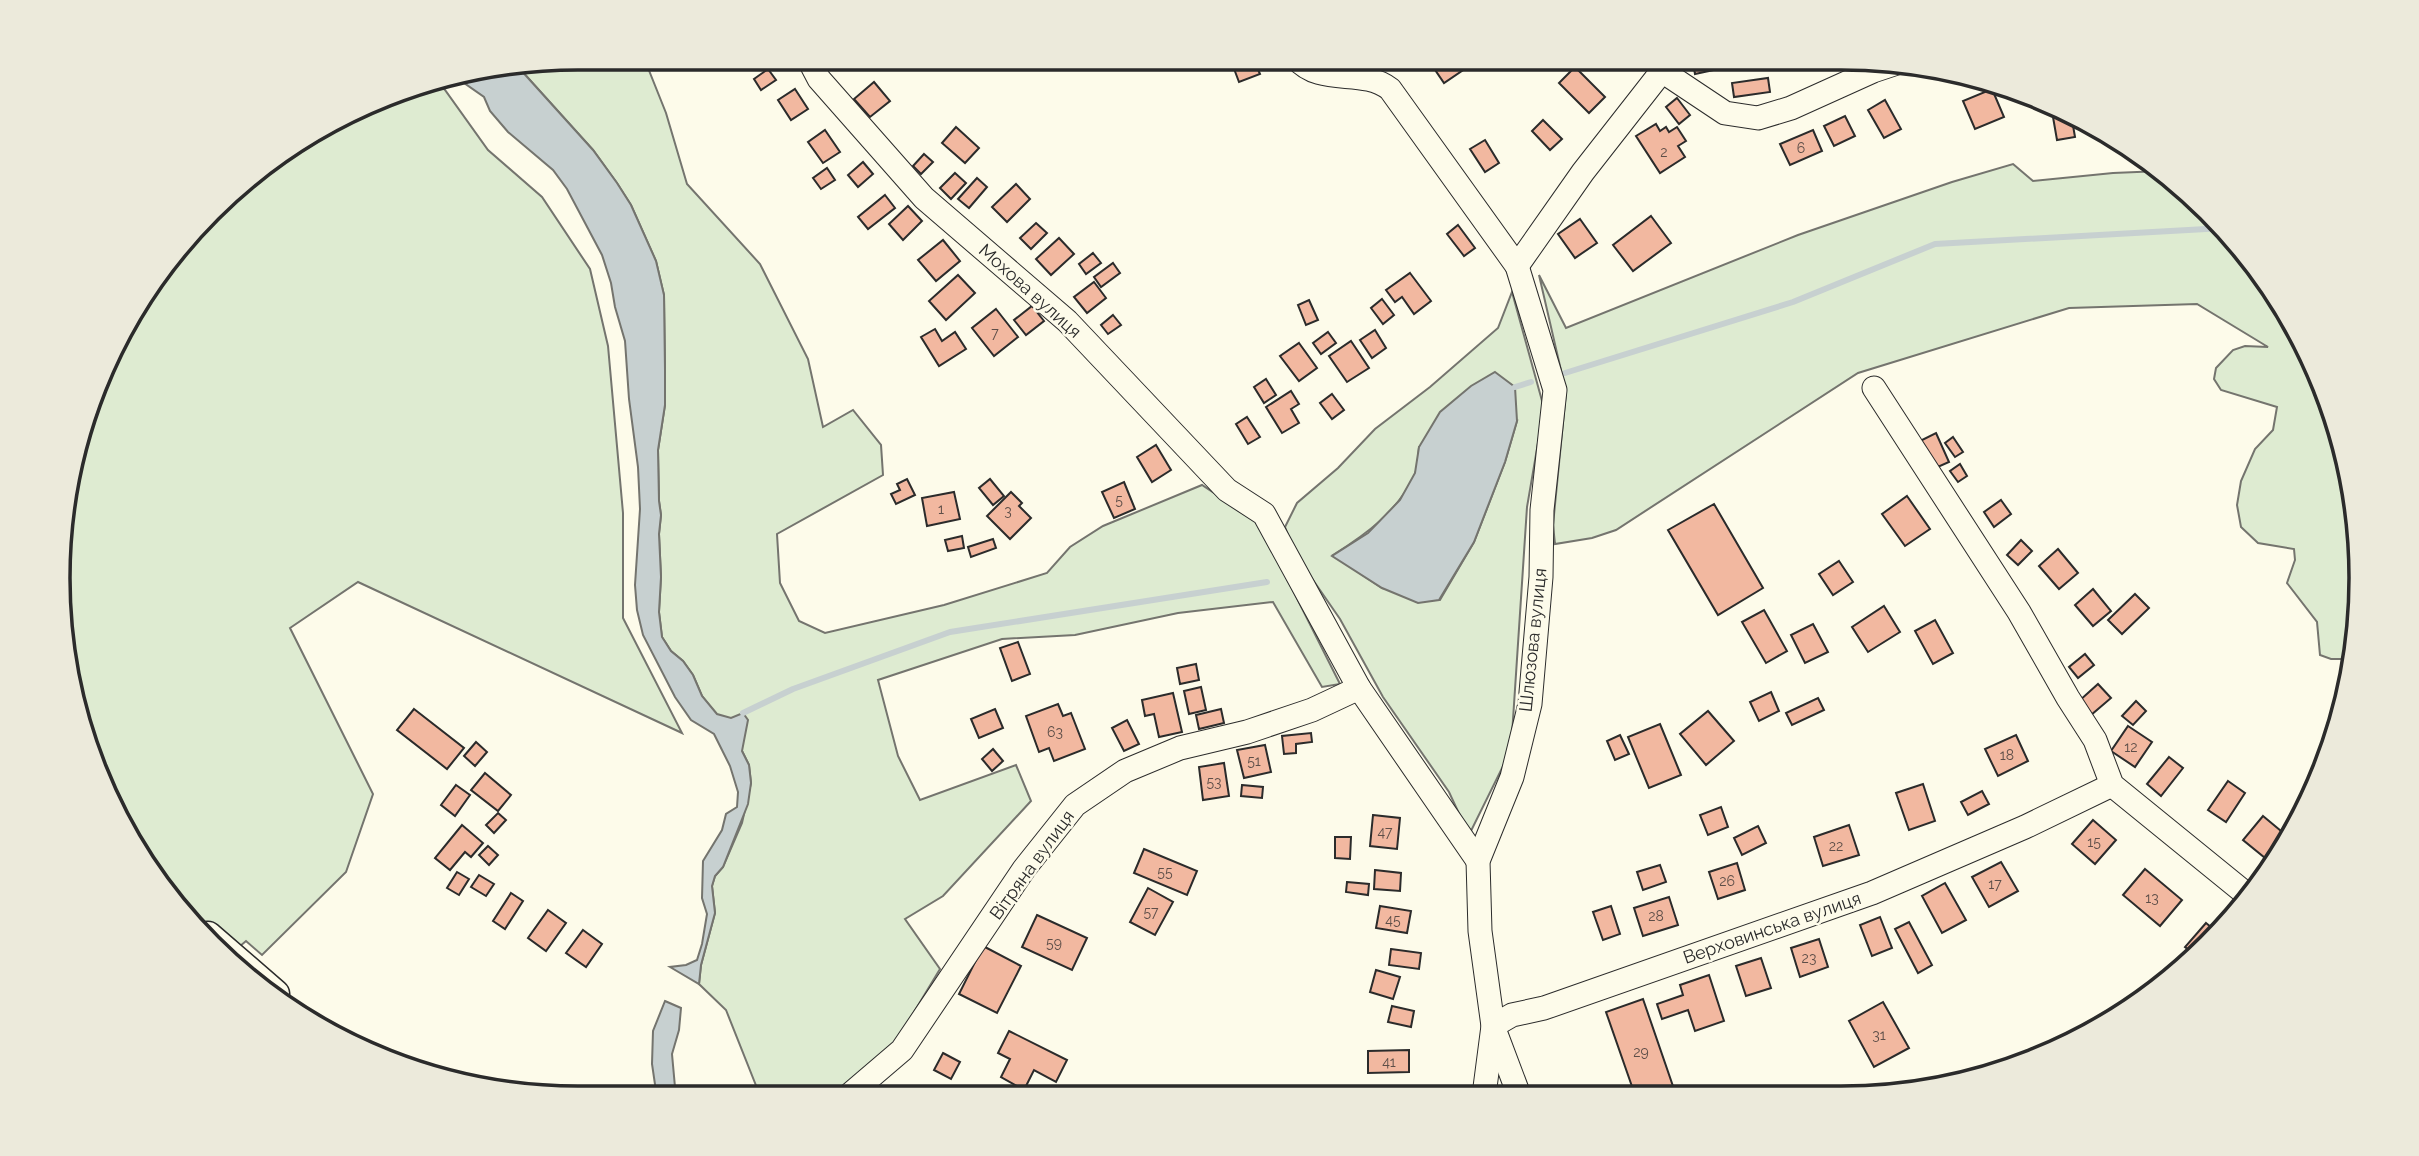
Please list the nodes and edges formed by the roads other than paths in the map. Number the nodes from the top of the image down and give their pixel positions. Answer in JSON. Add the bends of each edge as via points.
{"nodes":[{"id":1,"x":814,"y":70,"type":"edge"},
{"id":2,"x":1311,"y":70,"type":"edge"},
{"id":3,"x":1660,"y":70,"type":"edge"},
{"id":4,"x":1671,"y":70,"type":"edge"},
{"id":5,"x":1873,"y":71,"type":"edge"},
{"id":6,"x":1517,"y":266,"type":"junction"},
{"id":7,"x":1874,"y":387,"type":"dead end"},
{"id":8,"x":1359,"y":688,"type":"junction"},
{"id":9,"x":2112,"y":785,"type":"junction"},
{"id":10,"x":1478,"y":861,"type":"junction"},
{"id":11,"x":2241,"y":891,"type":"edge"},
{"id":12,"x":1493,"y":1026,"type":"junction"},
{"id":13,"x":860,"y":1086,"type":"edge"},
{"id":14,"x":1485,"y":1086,"type":"edge"},
{"id":15,"x":1516,"y":1086,"type":"edge"}],
"edges":[{"from":1,"to":8,"type":"street","name":"Мохова вулиця","via":[[923,198],[1067,321],[1227,490],[1264,514]]},
{"from":2,"to":6,"type":"street","name":"Шлюзова вулиця","via":[[1371,79],[1390,89]]},
{"from":3,"to":6,"type":"street"},
{"from":4,"to":5,"type":"street","via":[[1725,113],[1758,118]]},
{"from":6,"to":10,"type":"street","name":"Шлюзова вулиця","via":[[1555,390],[1530,704],[1512,777]]},
{"from":7,"to":9,"type":"street","via":[[2019,612],[2095,740]]},
{"from":8,"to":10,"type":"street"},
{"from":8,"to":13,"type":"street","name":"Вітряна вулиця","via":[[1312,710],[1180,748],[1136,766],[1075,805],[1024,869],[902,1051]]},
{"from":9,"to":11,"type":"street"},
{"from":9,"to":12,"type":"street","name":"Верховинська вулиця","via":[[1872,893],[1545,1008],[1512,1014]]},
{"from":10,"to":12,"type":"street","name":"Шлюзова вулиця","via":[[1480,931]]},
{"from":12,"to":14,"type":"street","name":"Шлюзова вулиця"},
{"from":12,"to":15,"type":"street"}]}
